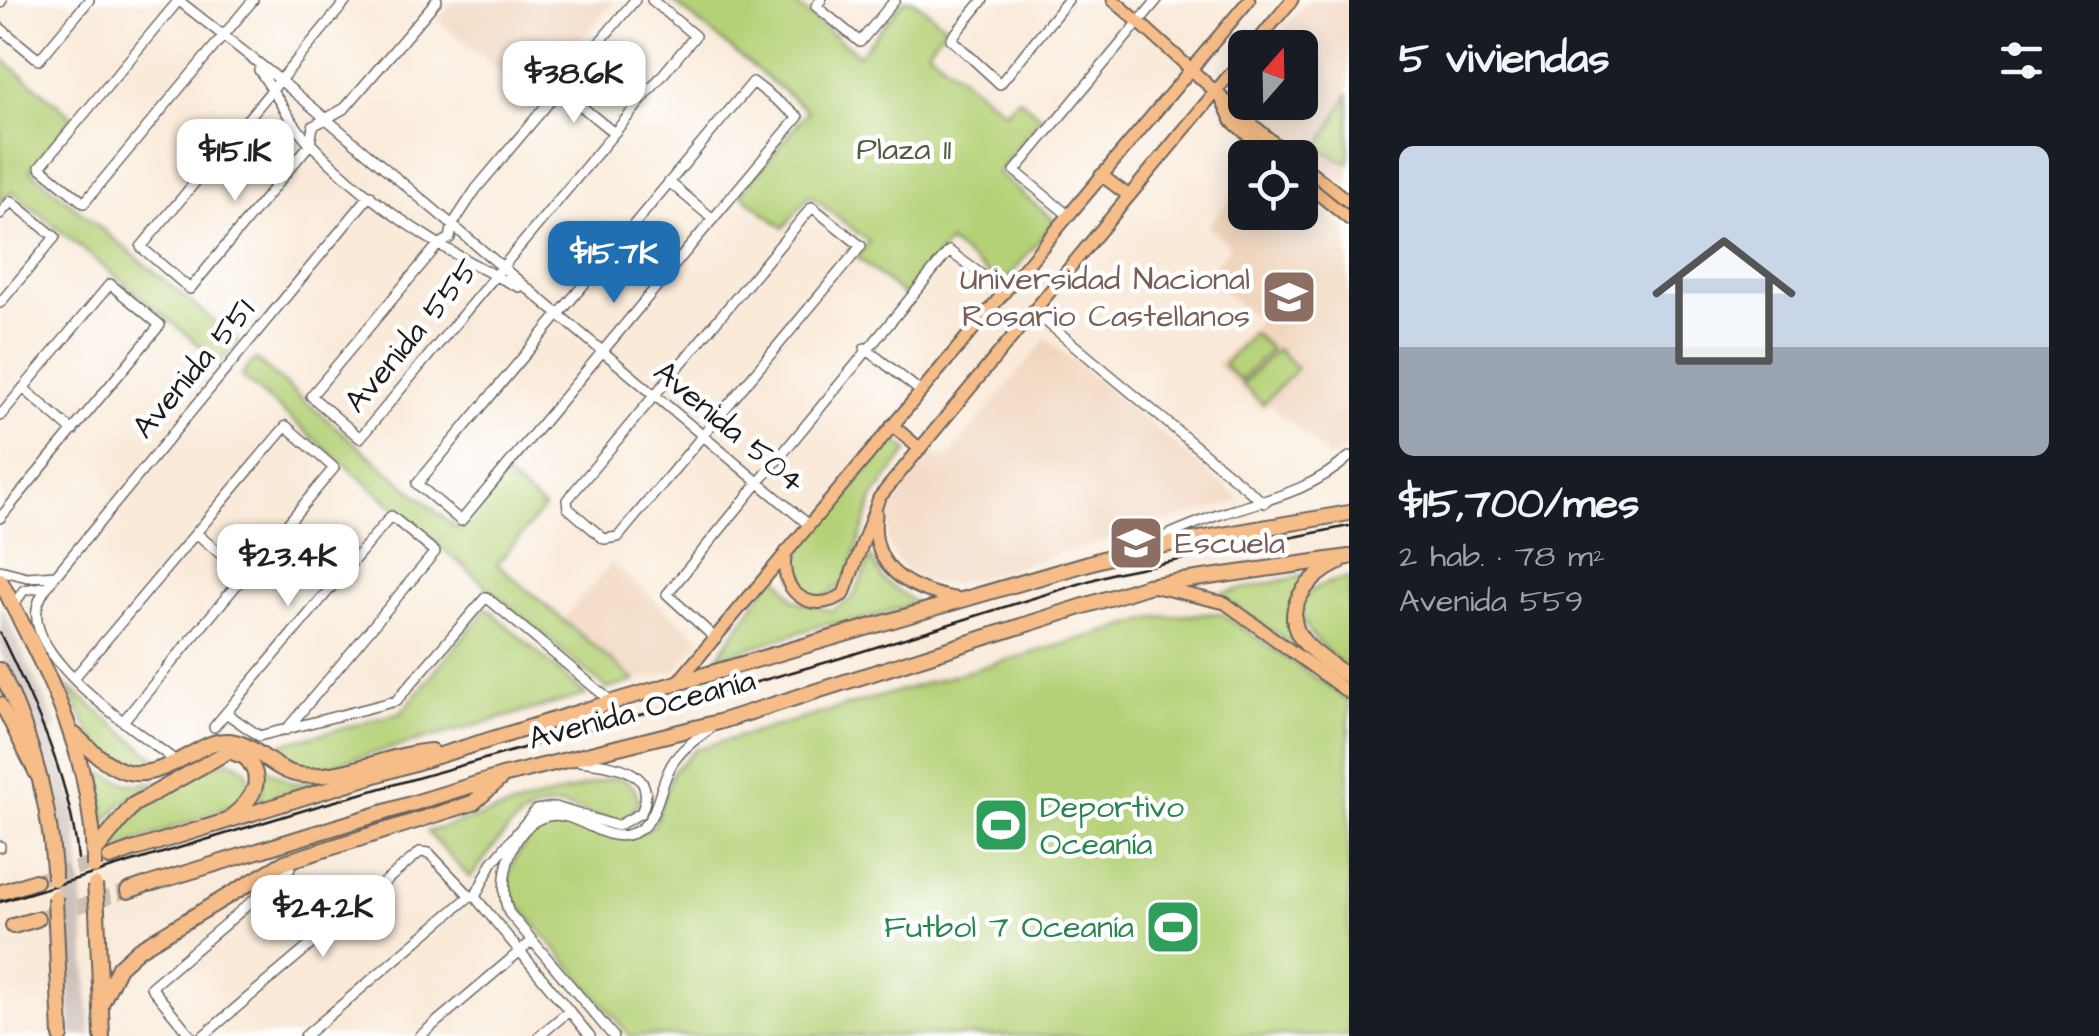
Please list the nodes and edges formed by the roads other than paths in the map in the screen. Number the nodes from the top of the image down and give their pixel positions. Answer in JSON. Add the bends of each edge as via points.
{"nodes":[{"id":1,"x":89,"y":0,"type":"edge"},
{"id":2,"x":178,"y":0,"type":"edge"},
{"id":3,"x":252,"y":0,"type":"edge"},
{"id":4,"x":347,"y":0,"type":"edge"},
{"id":5,"x":437,"y":0,"type":"edge"},
{"id":6,"x":634,"y":0,"type":"edge"},
{"id":7,"x":652,"y":0,"type":"edge"},
{"id":8,"x":895,"y":0,"type":"edge"},
{"id":9,"x":983,"y":0,"type":"edge"},
{"id":10,"x":1068,"y":0,"type":"edge"},
{"id":11,"x":1112,"y":0,"type":"edge"},
{"id":12,"x":1157,"y":0,"type":"edge"},
{"id":13,"x":1248,"y":0,"type":"edge"},
{"id":14,"x":1292,"y":0,"type":"edge"},
{"id":15,"x":819,"y":3,"type":"edge"},
{"id":16,"x":1139,"y":22,"type":"junction"},
{"id":17,"x":0,"y":28,"type":"edge"},
{"id":18,"x":1267,"y":30,"type":"edge"},
{"id":19,"x":222,"y":37,"type":"junction"},
{"id":20,"x":254,"y":62,"type":"junction"},
{"id":21,"x":1192,"y":68,"type":"junction"},
{"id":22,"x":1228,"y":76,"type":"edge"},
{"id":23,"x":280,"y":80,"type":"junction"},
{"id":24,"x":272,"y":89,"type":"junction"},
{"id":25,"x":560,"y":89,"type":"junction"},
{"id":26,"x":1217,"y":89,"type":"junction"},
{"id":27,"x":326,"y":118,"type":"junction"},
{"id":28,"x":614,"y":134,"type":"junction"},
{"id":29,"x":1254,"y":140,"type":"edge"},
{"id":30,"x":1269,"y":140,"type":"edge"},
{"id":31,"x":310,"y":144,"type":"junction"},
{"id":32,"x":1101,"y":175,"type":"junction"},
{"id":33,"x":1318,"y":177,"type":"edge"},
{"id":34,"x":669,"y":182,"type":"junction"},
{"id":35,"x":1318,"y":194,"type":"edge"},
{"id":36,"x":370,"y":195,"type":"junction"},
{"id":37,"x":1129,"y":196,"type":"junction"},
{"id":38,"x":1349,"y":202,"type":"edge"},
{"id":39,"x":0,"y":214,"type":"edge"},
{"id":40,"x":1068,"y":214,"type":"junction"},
{"id":41,"x":713,"y":218,"type":"junction"},
{"id":42,"x":1349,"y":219,"type":"edge"},
{"id":43,"x":453,"y":224,"type":"junction"},
{"id":44,"x":437,"y":246,"type":"junction"},
{"id":45,"x":503,"y":266,"type":"junction"},
{"id":46,"x":495,"y":276,"type":"junction"},
{"id":47,"x":526,"y":290,"type":"junction"},
{"id":48,"x":1004,"y":291,"type":"junction"},
{"id":49,"x":0,"y":303,"type":"edge"},
{"id":50,"x":1032,"y":310,"type":"junction"},
{"id":51,"x":558,"y":316,"type":"junction"},
{"id":52,"x":866,"y":348,"type":"junction"},
{"id":53,"x":601,"y":353,"type":"junction"},
{"id":54,"x":23,"y":388,"type":"junction"},
{"id":55,"x":920,"y":391,"type":"junction"},
{"id":56,"x":652,"y":395,"type":"junction"},
{"id":57,"x":0,"y":416,"type":"edge"},
{"id":58,"x":892,"y":426,"type":"junction"},
{"id":59,"x":73,"y":431,"type":"junction"},
{"id":60,"x":702,"y":438,"type":"junction"},
{"id":61,"x":920,"y":449,"type":"junction"},
{"id":62,"x":1349,"y":457,"type":"edge"},
{"id":63,"x":755,"y":481,"type":"junction"},
{"id":64,"x":880,"y":498,"type":"junction"},
{"id":65,"x":1264,"y":504,"type":"junction"},
{"id":66,"x":1349,"y":513,"type":"edge"},
{"id":67,"x":0,"y":518,"type":"edge"},
{"id":68,"x":809,"y":525,"type":"junction"},
{"id":69,"x":196,"y":533,"type":"junction"},
{"id":70,"x":787,"y":548,"type":"junction"},
{"id":71,"x":1130,"y":551,"type":"junction"},
{"id":72,"x":1349,"y":557,"type":"edge"},
{"id":73,"x":0,"y":570,"type":"edge"},
{"id":74,"x":245,"y":574,"type":"junction"},
{"id":75,"x":56,"y":575,"type":"junction"},
{"id":76,"x":0,"y":580,"type":"edge"},
{"id":77,"x":48,"y":586,"type":"junction"},
{"id":78,"x":1147,"y":586,"type":"junction"},
{"id":79,"x":968,"y":601,"type":"junction"},
{"id":80,"x":13,"y":606,"type":"junction"},
{"id":81,"x":716,"y":639,"type":"junction"},
{"id":82,"x":0,"y":670,"type":"edge"},
{"id":83,"x":1349,"y":677,"type":"edge"},
{"id":84,"x":74,"y":678,"type":"junction"},
{"id":85,"x":676,"y":684,"type":"junction"},
{"id":86,"x":1349,"y":693,"type":"edge"},
{"id":87,"x":612,"y":702,"type":"junction"},
{"id":88,"x":0,"y":703,"type":"edge"},
{"id":89,"x":226,"y":713,"type":"junction"},
{"id":90,"x":4,"y":720,"type":"edge"},
{"id":91,"x":124,"y":720,"type":"junction"},
{"id":92,"x":719,"y":722,"type":"junction"},
{"id":93,"x":214,"y":727,"type":"dead end"},
{"id":94,"x":286,"y":730,"type":"junction"},
{"id":95,"x":75,"y":735,"type":"junction"},
{"id":96,"x":456,"y":751,"type":"junction"},
{"id":97,"x":173,"y":759,"type":"dead end"},
{"id":98,"x":567,"y":759,"type":"junction"},
{"id":99,"x":502,"y":776,"type":"junction"},
{"id":100,"x":42,"y":785,"type":"junction"},
{"id":101,"x":225,"y":822,"type":"junction"},
{"id":102,"x":110,"y":858,"type":"tunnel mouth"},
{"id":103,"x":290,"y":869,"type":"dead end"},
{"id":104,"x":54,"y":874,"type":"dead end"},
{"id":105,"x":35,"y":881,"type":"tunnel mouth"},
{"id":106,"x":96,"y":885,"type":"dead end"},
{"id":107,"x":128,"y":891,"type":"tunnel mouth"},
{"id":108,"x":2,"y":892,"type":"edge"},
{"id":109,"x":472,"y":896,"type":"junction"},
{"id":110,"x":55,"y":897,"type":"dead end"},
{"id":111,"x":37,"y":919,"type":"tunnel mouth"},
{"id":112,"x":6,"y":928,"type":"edge"},
{"id":113,"x":532,"y":941,"type":"junction"},
{"id":114,"x":518,"y":952,"type":"junction"},
{"id":115,"x":100,"y":1004,"type":"junction"},
{"id":116,"x":569,"y":1011,"type":"junction"},
{"id":117,"x":60,"y":1036,"type":"edge"},
{"id":118,"x":102,"y":1036,"type":"edge"},
{"id":119,"x":191,"y":1036,"type":"edge"},
{"id":120,"x":204,"y":1036,"type":"edge"},
{"id":121,"x":304,"y":1036,"type":"edge"},
{"id":122,"x":420,"y":1036,"type":"edge"},
{"id":123,"x":539,"y":1036,"type":"edge"},
{"id":124,"x":590,"y":1036,"type":"edge"},
{"id":125,"x":613,"y":1036,"type":"edge"}],
"edges":[{"from":1,"to":17,"type":"street","via":[[38,60]]},
{"from":2,"to":19,"type":"street","name":"Avenida 504"},
{"from":2,"to":19,"type":"street","via":[[40,167],[84,203]]},
{"from":3,"to":19,"type":"street"},
{"from":4,"to":23,"type":"street"},
{"from":5,"to":27,"type":"street","via":[[345,108]]},
{"from":6,"to":25,"type":"street"},
{"from":7,"to":28,"type":"street","name":"Avenida 555","via":[[695,36]]},
{"from":8,"to":15,"type":"street","via":[[860,42]]},
{"from":9,"to":10,"type":"street","via":[[951,39],[1000,84]]},
{"from":11,"to":16,"type":"main road"},
{"from":12,"to":16,"type":"street"},
{"from":13,"to":21,"type":"main road"},
{"from":14,"to":18,"type":"main road"},
{"from":16,"to":21,"type":"main road"},
{"from":16,"to":40,"type":"street","via":[[1015,171]]},
{"from":19,"to":20,"type":"street","name":"Avenida 504"},
{"from":20,"to":23,"type":"street","name":"Avenida 504"},
{"from":20,"to":24,"type":"street","name":"Avenida 504"},
{"from":21,"to":26,"type":"main road"},
{"from":21,"to":32,"type":"main road"},
{"from":22,"to":26,"type":"main road"},
{"from":23,"to":24,"type":"street"},
{"from":23,"to":27,"type":"street","name":"Avenida 504"},
{"from":24,"to":31,"type":"street","name":"Avenida 504"},
{"from":24,"to":31,"type":"street","via":[[141,247],[190,289]]},
{"from":25,"to":28,"type":"street"},
{"from":25,"to":43,"type":"street"},
{"from":26,"to":29,"type":"main road","via":[[1232,121]]},
{"from":26,"to":30,"type":"main road"},
{"from":26,"to":37,"type":"main road"},
{"from":27,"to":31,"type":"street","via":[[313,126]]},
{"from":27,"to":43,"type":"street","name":"Avenida 504"},
{"from":28,"to":45,"type":"street","name":"Avenida 555"},
{"from":31,"to":36,"type":"street","name":"Avenida 504"},
{"from":32,"to":37,"type":"main road"},
{"from":32,"to":40,"type":"main road"},
{"from":33,"to":38,"type":"main road"},
{"from":34,"to":41,"type":"street"},
{"from":34,"to":41,"type":"street","via":[[753,82],[798,117]]},
{"from":34,"to":51,"type":"street"},
{"from":35,"to":42,"type":"main road"},
{"from":36,"to":44,"type":"street","name":"Avenida 504"},
{"from":36,"to":75,"type":"street","name":"Avenida 551"},
{"from":37,"to":50,"type":"main road"},
{"from":39,"to":49,"type":"street","via":[[11,201],[56,237]]},
{"from":40,"to":48,"type":"main road"},
{"from":41,"to":53,"type":"street"},
{"from":43,"to":44,"type":"street","via":[[450,238]]},
{"from":43,"to":45,"type":"street","name":"Avenida 504"},
{"from":44,"to":46,"type":"street","name":"Avenida 504"},
{"from":44,"to":46,"type":"street","name":"Avenida 555","via":[[312,396],[360,438]]},
{"from":45,"to":46,"type":"street","name":"Avenida 555"},
{"from":45,"to":47,"type":"street","name":"Avenida 504"},
{"from":46,"to":47,"type":"street","name":"Avenida 504"},
{"from":47,"to":51,"type":"street","name":"Avenida 504"},
{"from":48,"to":52,"type":"street","via":[[949,250]]},
{"from":48,"to":55,"type":"main road"},
{"from":50,"to":61,"type":"main road"},
{"from":50,"to":65,"type":"street"},
{"from":51,"to":53,"type":"street","name":"Avenida 504"},
{"from":51,"to":53,"type":"street","via":[[417,484],[461,521]]},
{"from":52,"to":55,"type":"street"},
{"from":52,"to":63,"type":"street"},
{"from":53,"to":56,"type":"street","name":"Avenida 504"},
{"from":54,"to":57,"type":"street"},
{"from":54,"to":59,"type":"street"},
{"from":54,"to":59,"type":"street","via":[[110,284],[160,325]]},
{"from":55,"to":58,"type":"main road"},
{"from":56,"to":60,"type":"street","name":"Avenida 504"},
{"from":56,"to":60,"type":"street","via":[[566,504],[604,539],[612,541]]},
{"from":56,"to":60,"type":"street","via":[[812,207],[862,246]]},
{"from":58,"to":61,"type":"main road"},
{"from":58,"to":68,"type":"main road"},
{"from":59,"to":67,"type":"street"},
{"from":60,"to":63,"type":"street","name":"Avenida 504"},
{"from":61,"to":64,"type":"main road"},
{"from":62,"to":65,"type":"street","via":[[1331,473]]},
{"from":63,"to":68,"type":"street","name":"Avenida 504"},
{"from":63,"to":81,"type":"street","via":[[666,594]]},
{"from":64,"to":70,"type":"main road","via":[[851,584],[834,600],[810,602],[791,590],[783,564]]},
{"from":64,"to":79,"type":"main road","via":[[876,540],[894,574],[929,594]]},
{"from":65,"to":71,"type":"street"},
{"from":66,"to":71,"type":"highway","name":"Avenida Oceanía"},
{"from":68,"to":70,"type":"main road"},
{"from":69,"to":74,"type":"street"},
{"from":69,"to":74,"type":"street","via":[[286,426],[334,468]]},
{"from":69,"to":84,"type":"street"},
{"from":70,"to":81,"type":"main road"},
{"from":71,"to":79,"type":"highway","name":"Avenida Oceanía"},
{"from":72,"to":78,"type":"highway","name":"Avenida Oceanía"},
{"from":72,"to":83,"type":"highway","via":[[1310,580],[1295,612],[1300,636]]},
{"from":73,"to":75,"type":"street","via":[[27,578]]},
{"from":74,"to":91,"type":"street"},
{"from":75,"to":77,"type":"street","name":"Avenida 551"},
{"from":76,"to":80,"type":"highway"},
{"from":77,"to":80,"type":"street","name":"Avenida 551","via":[[24,590]]},
{"from":77,"to":84,"type":"street","via":[[38,604],[38,625]]},
{"from":78,"to":86,"type":"main road","via":[[1224,603]]},
{"from":78,"to":92,"type":"highway","name":"Avenida Oceanía"},
{"from":79,"to":85,"type":"highway","name":"Avenida Oceanía"},
{"from":80,"to":95,"type":"highway"},
{"from":81,"to":85,"type":"main road"},
{"from":82,"to":100,"type":"highway"},
{"from":84,"to":91,"type":"street"},
{"from":85,"to":87,"type":"highway","name":"Avenida Oceanía"},
{"from":87,"to":94,"type":"street","via":[[486,597],[396,701]]},
{"from":87,"to":96,"type":"highway","name":"Avenida Oceanía"},
{"from":88,"to":90,"type":"main road"},
{"from":89,"to":93,"type":"street"},
{"from":89,"to":94,"type":"street","via":[[256,736]]},
{"from":89,"to":94,"type":"street","via":[[391,516],[435,552]]},
{"from":90,"to":100,"type":"main road"},
{"from":91,"to":97,"type":"street"},
{"from":92,"to":98,"type":"highway","name":"Avenida Oceanía"},
{"from":92,"to":113,"type":"street","via":[[672,764],[641,828],[619,836],[554,815],[533,824],[509,857],[502,886],[510,913]]},
{"from":95,"to":96,"type":"highway","via":[[112,767],[141,775],[226,741],[246,746],[278,769],[310,776],[402,755]]},
{"from":95,"to":101,"type":"highway","via":[[94,859],[133,805],[221,753],[234,752],[250,762],[257,783]]},
{"from":96,"to":101,"type":"highway","name":"Avenida Oceanía"},
{"from":98,"to":99,"type":"highway","name":"Avenida Oceanía"},
{"from":98,"to":109,"type":"street","via":[[631,770],[644,785],[642,812],[617,826],[556,807],[536,810]]},
{"from":99,"to":107,"type":"highway","name":"Avenida Oceanía"},
{"from":99,"to":115,"type":"highway","via":[[473,803],[285,862],[138,948]]},
{"from":100,"to":104,"type":"highway"},
{"from":101,"to":102,"type":"highway","name":"Avenida Oceanía"},
{"from":103,"to":119,"type":"street","via":[[151,987]]},
{"from":105,"to":108,"type":"highway"},
{"from":106,"to":115,"type":"highway","bridge":true},
{"from":109,"to":114,"type":"street"},
{"from":109,"to":120,"type":"street","via":[[426,850]]},
{"from":109,"to":121,"type":"street"},
{"from":110,"to":117,"type":"highway","bridge":true},
{"from":111,"to":112,"type":"highway"},
{"from":113,"to":114,"type":"street"},
{"from":113,"to":125,"type":"street"},
{"from":114,"to":116,"type":"street"},
{"from":114,"to":122,"type":"street"},
{"from":115,"to":118,"type":"highway"},
{"from":116,"to":123,"type":"street"},
{"from":116,"to":124,"type":"street"}]}
